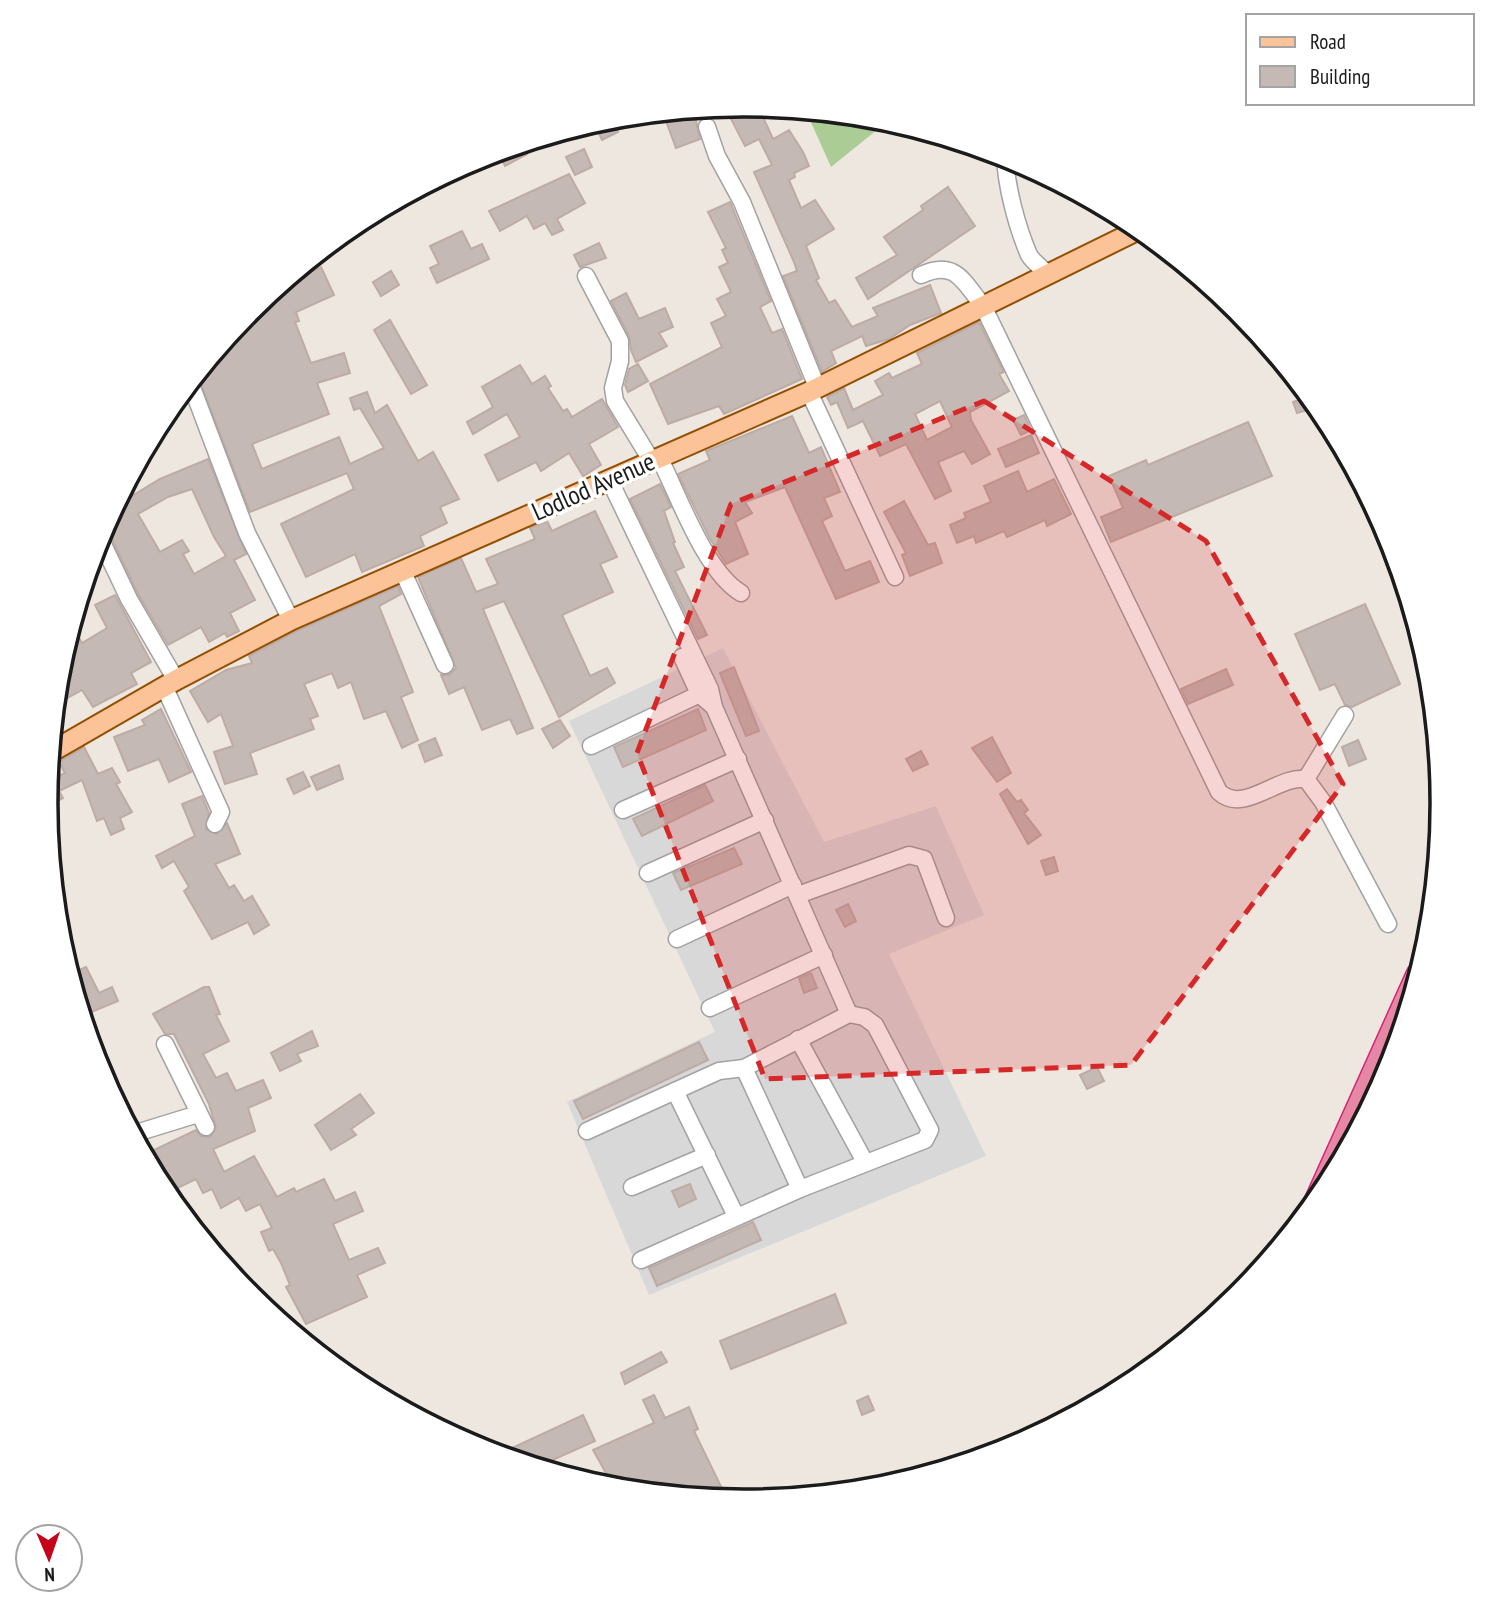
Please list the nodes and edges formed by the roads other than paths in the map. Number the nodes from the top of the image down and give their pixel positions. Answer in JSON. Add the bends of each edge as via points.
{"nodes":[{"id":1,"x":707,"y":127,"type":"dead end"},
{"id":2,"x":1007,"y":169,"type":"edge"},
{"id":3,"x":1128,"y":235,"type":"edge"},
{"id":4,"x":921,"y":275,"type":"dead end"},
{"id":5,"x":1049,"y":275,"type":"junction"},
{"id":6,"x":586,"y":276,"type":"dead end"},
{"id":7,"x":983,"y":306,"type":"junction"},
{"id":8,"x":813,"y":390,"type":"junction"},
{"id":9,"x":195,"y":393,"type":"edge"},
{"id":10,"x":655,"y":458,"type":"junction"},
{"id":11,"x":605,"y":481,"type":"junction"},
{"id":12,"x":106,"y":551,"type":"edge"},
{"id":13,"x":403,"y":572,"type":"junction"},
{"id":14,"x":895,"y":577,"type":"dead end"},
{"id":15,"x":741,"y":593,"type":"dead end"},
{"id":16,"x":291,"y":620,"type":"junction"},
{"id":17,"x":445,"y":665,"type":"dead end"},
{"id":18,"x":170,"y":683,"type":"junction"},
{"id":19,"x":705,"y":692,"type":"junction"},
{"id":20,"x":1345,"y":715,"type":"dead end"},
{"id":21,"x":590,"y":746,"type":"dead end"},
{"id":22,"x":60,"y":747,"type":"edge"},
{"id":23,"x":738,"y":759,"type":"junction"},
{"id":24,"x":1306,"y":779,"type":"junction"},
{"id":25,"x":623,"y":810,"type":"dead end"},
{"id":26,"x":765,"y":820,"type":"junction"},
{"id":27,"x":215,"y":824,"type":"dead end"},
{"id":28,"x":648,"y":873,"type":"dead end"},
{"id":29,"x":795,"y":890,"type":"junction"},
{"id":30,"x":946,"y":918,"type":"dead end"},
{"id":31,"x":1388,"y":924,"type":"dead end"},
{"id":32,"x":677,"y":939,"type":"dead end"},
{"id":33,"x":824,"y":955,"type":"junction"},
{"id":34,"x":710,"y":1009,"type":"dead end"},
{"id":35,"x":849,"y":1014,"type":"junction"},
{"id":36,"x":799,"y":1039,"type":"junction"},
{"id":37,"x":165,"y":1044,"type":"dead end"},
{"id":38,"x":1380,"y":1062,"type":"edge"},
{"id":39,"x":744,"y":1068,"type":"junction"},
{"id":40,"x":675,"y":1091,"type":"junction"},
{"id":41,"x":1362,"y":1101,"type":"edge"},
{"id":42,"x":587,"y":1131,"type":"dead end"},
{"id":43,"x":142,"y":1132,"type":"edge"},
{"id":44,"x":707,"y":1154,"type":"junction"},
{"id":45,"x":864,"y":1162,"type":"junction"},
{"id":46,"x":632,"y":1187,"type":"dead end"},
{"id":47,"x":800,"y":1189,"type":"junction"},
{"id":48,"x":736,"y":1216,"type":"junction"},
{"id":49,"x":641,"y":1260,"type":"dead end"}],
"edges":[{"from":1,"to":8,"type":"street","via":[[725,174],[742,202]]},
{"from":2,"to":5,"type":"street","via":[[1012,203],[1030,257]]},
{"from":3,"to":5,"type":"main road","name":"Lodlod Avenue"},
{"from":4,"to":7,"type":"street","via":[[937,267],[947,269],[959,275]]},
{"from":5,"to":7,"type":"main road","name":"Lodlod Avenue"},
{"from":6,"to":10,"type":"street","via":[[620,341],[615,401]]},
{"from":7,"to":8,"type":"main road","name":"Lodlod Avenue"},
{"from":7,"to":24,"type":"street","via":[[1219,792],[1232,800],[1242,799]]},
{"from":8,"to":10,"type":"main road","name":"Lodlod Avenue"},
{"from":8,"to":14,"type":"street"},
{"from":9,"to":16,"type":"street","via":[[247,533]]},
{"from":10,"to":11,"type":"main road","name":"Lodlod Avenue"},
{"from":10,"to":15,"type":"street","via":[[724,580]]},
{"from":11,"to":13,"type":"main road","name":"Lodlod Avenue"},
{"from":11,"to":19,"type":"street"},
{"from":12,"to":18,"type":"street"},
{"from":13,"to":16,"type":"main road","name":"Lodlod Avenue"},
{"from":13,"to":17,"type":"street"},
{"from":16,"to":18,"type":"main road","name":"Lodlod Avenue"},
{"from":18,"to":22,"type":"main road","name":"Lodlod Avenue"},
{"from":18,"to":27,"type":"street","via":[[221,811]]},
{"from":19,"to":21,"type":"street"},
{"from":19,"to":23,"type":"street"},
{"from":20,"to":24,"type":"street"},
{"from":23,"to":25,"type":"street"},
{"from":23,"to":26,"type":"street"},
{"from":24,"to":31,"type":"street"},
{"from":26,"to":28,"type":"street"},
{"from":26,"to":29,"type":"street"},
{"from":29,"to":30,"type":"street","via":[[916,855],[924,859]]},
{"from":29,"to":32,"type":"street"},
{"from":29,"to":33,"type":"street"},
{"from":33,"to":34,"type":"street"},
{"from":33,"to":35,"type":"street"},
{"from":35,"to":36,"type":"street"},
{"from":35,"to":45,"type":"street","via":[[875,1025],[930,1130],[925,1140]]},
{"from":36,"to":39,"type":"street"},
{"from":36,"to":45,"type":"street"},
{"from":37,"to":43,"type":"street","via":[[202,1121]]},
{"from":38,"to":41,"type":"highway"},
{"from":39,"to":40,"type":"street","via":[[719,1071]]},
{"from":39,"to":47,"type":"street"},
{"from":40,"to":42,"type":"street"},
{"from":40,"to":44,"type":"street"},
{"from":44,"to":46,"type":"street"},
{"from":44,"to":48,"type":"street"},
{"from":45,"to":47,"type":"street"},
{"from":47,"to":48,"type":"street"},
{"from":48,"to":49,"type":"street"}]}
